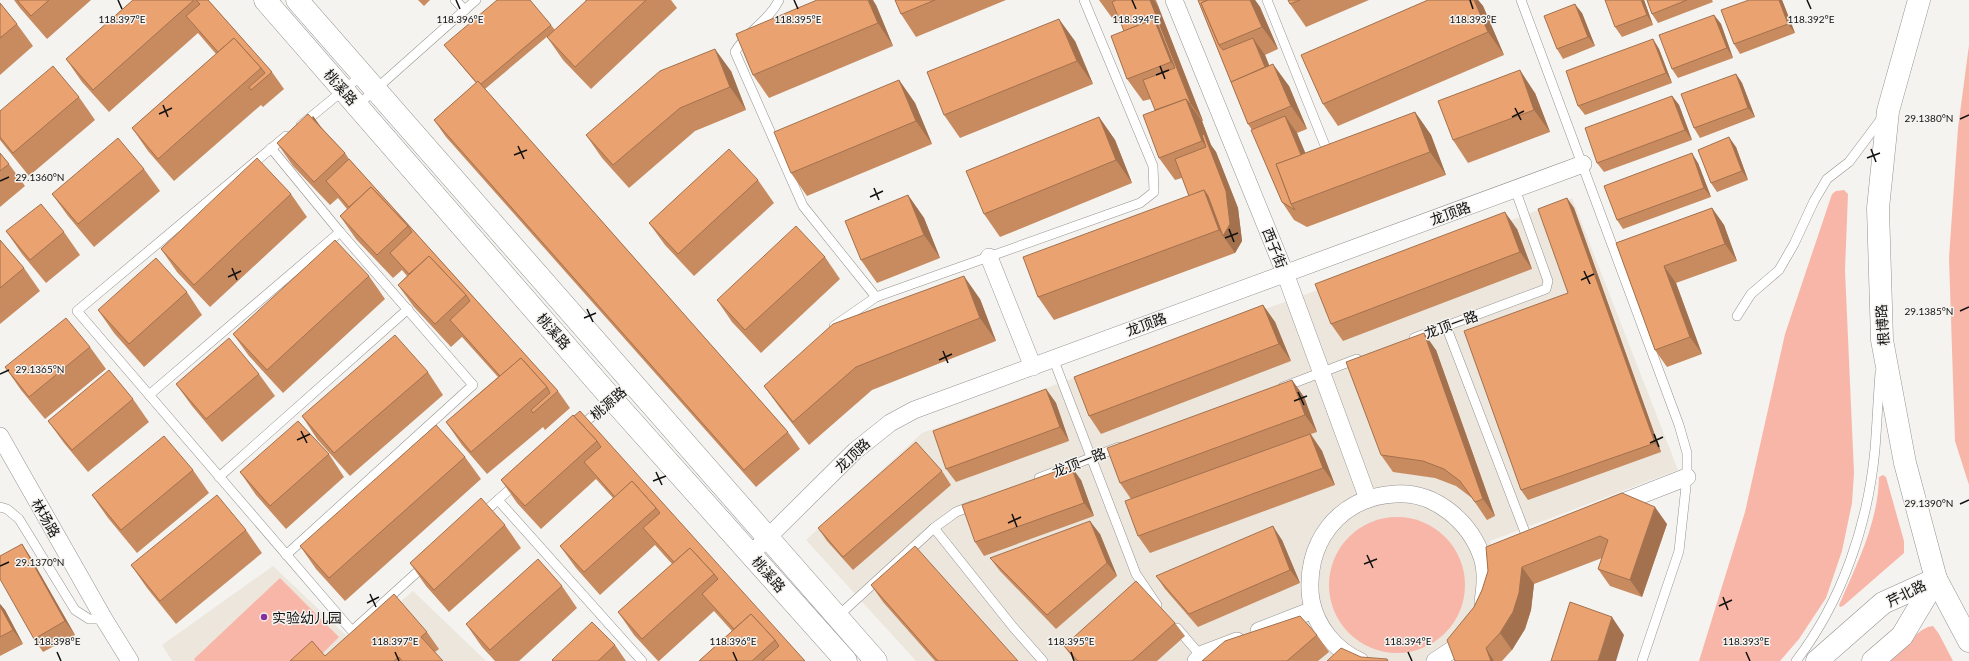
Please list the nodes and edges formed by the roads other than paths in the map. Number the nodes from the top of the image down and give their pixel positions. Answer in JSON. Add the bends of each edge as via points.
{"nodes":[{"id":1,"x":265,"y":0,"type":"edge"},
{"id":2,"x":297,"y":0,"type":"edge"},
{"id":3,"x":455,"y":0,"type":"edge"},
{"id":4,"x":476,"y":0,"type":"edge"},
{"id":5,"x":779,"y":0,"type":"edge"},
{"id":6,"x":1084,"y":0,"type":"edge"},
{"id":7,"x":1174,"y":0,"type":"edge"},
{"id":8,"x":1267,"y":0,"type":"edge"},
{"id":9,"x":1521,"y":0,"type":"edge"},
{"id":10,"x":1919,"y":0,"type":"edge"},
{"id":11,"x":465,"y":10,"type":"junction"},
{"id":12,"x":368,"y":82,"type":"junction"},
{"id":13,"x":351,"y":98,"type":"junction"},
{"id":14,"x":1888,"y":111,"type":"junction"},
{"id":15,"x":271,"y":148,"type":"junction"},
{"id":16,"x":1326,"y":148,"type":"edge"},
{"id":17,"x":1583,"y":164,"type":"junction"},
{"id":18,"x":1515,"y":189,"type":"junction"},
{"id":19,"x":340,"y":232,"type":"junction"},
{"id":20,"x":989,"y":257,"type":"junction"},
{"id":21,"x":1285,"y":273,"type":"junction"},
{"id":22,"x":876,"y":297,"type":"junction"},
{"id":23,"x":408,"y":309,"type":"junction"},
{"id":24,"x":1737,"y":316,"type":"dead end"},
{"id":25,"x":834,"y":326,"type":"edge"},
{"id":26,"x":1446,"y":326,"type":"junction"},
{"id":27,"x":1882,"y":340,"type":"junction"},
{"id":28,"x":1402,"y":343,"type":"edge"},
{"id":29,"x":1366,"y":356,"type":"edge"},
{"id":30,"x":1053,"y":358,"type":"junction"},
{"id":31,"x":1033,"y":367,"type":"junction"},
{"id":32,"x":1322,"y":372,"type":"junction"},
{"id":33,"x":631,"y":382,"type":"junction"},
{"id":34,"x":1277,"y":389,"type":"edge"},
{"id":35,"x":149,"y":395,"type":"junction"},
{"id":36,"x":612,"y":398,"type":"junction"},
{"id":37,"x":576,"y":431,"type":"edge"},
{"id":38,"x":0,"y":436,"type":"edge"},
{"id":39,"x":1128,"y":444,"type":"edge"},
{"id":40,"x":1091,"y":457,"type":"junction"},
{"id":41,"x":528,"y":473,"type":"edge"},
{"id":42,"x":219,"y":477,"type":"junction"},
{"id":43,"x":1687,"y":477,"type":"junction"},
{"id":44,"x":1027,"y":483,"type":"edge"},
{"id":45,"x":1368,"y":499,"type":"junction"},
{"id":46,"x":498,"y":500,"type":"junction"},
{"id":47,"x":985,"y":500,"type":"edge"},
{"id":48,"x":0,"y":507,"type":"edge"},
{"id":49,"x":1600,"y":511,"type":"edge"},
{"id":50,"x":475,"y":521,"type":"edge"},
{"id":51,"x":934,"y":528,"type":"junction"},
{"id":52,"x":767,"y":538,"type":"junction"},
{"id":53,"x":1529,"y":540,"type":"edge"},
{"id":54,"x":751,"y":554,"type":"junction"},
{"id":55,"x":286,"y":555,"type":"junction"},
{"id":56,"x":434,"y":558,"type":"edge"},
{"id":57,"x":1936,"y":579,"type":"junction"},
{"id":58,"x":1313,"y":610,"type":"junction"},
{"id":59,"x":837,"y":617,"type":"junction"},
{"id":60,"x":104,"y":619,"type":"junction"},
{"id":61,"x":1969,"y":641,"type":"edge"},
{"id":62,"x":1199,"y":659,"type":"edge"},
{"id":63,"x":130,"y":661,"type":"edge"},
{"id":64,"x":642,"y":661,"type":"edge"},
{"id":65,"x":846,"y":661,"type":"edge"},
{"id":66,"x":876,"y":661,"type":"edge"},
{"id":67,"x":1043,"y":661,"type":"edge"},
{"id":68,"x":1360,"y":661,"type":"edge"},
{"id":69,"x":1436,"y":661,"type":"edge"},
{"id":70,"x":1642,"y":661,"type":"edge"},
{"id":71,"x":1796,"y":661,"type":"edge"},
{"id":72,"x":1817,"y":661,"type":"edge"},
{"id":73,"x":1874,"y":661,"type":"edge"}],
"edges":[{"from":1,"to":13,"type":"main road","name":"桃溪路"},
{"from":2,"to":12,"type":"main road","name":"桃溪路"},
{"from":3,"to":11,"type":"lane"},
{"from":4,"to":11,"type":"lane"},
{"from":5,"to":22,"type":"lane","via":[[777,6],[756,29],[741,41],[735,52],[803,206]]},
{"from":6,"to":20,"type":"lane","via":[[1153,166],[1154,192],[1140,202]]},
{"from":7,"to":21,"type":"street","name":"西子街"},
{"from":8,"to":16,"type":"lane"},
{"from":9,"to":17,"type":"lane"},
{"from":10,"to":14,"type":"main road","name":"根博路"},
{"from":11,"to":12,"type":"lane"},
{"from":12,"to":13,"type":"lane"},
{"from":12,"to":13,"type":"lane"},
{"from":12,"to":33,"type":"main road","name":"桃溪路"},
{"from":13,"to":15,"type":"lane"},
{"from":13,"to":36,"type":"main road","name":"桃溪路"},
{"from":14,"to":24,"type":"lane","via":[[1849,162],[1827,179],[1779,270],[1751,294]]},
{"from":14,"to":27,"type":"main road","name":"根博路","via":[[1878,208]]},
{"from":15,"to":19,"type":"lane"},
{"from":15,"to":35,"type":"lane","via":[[77,311]]},
{"from":17,"to":18,"type":"street","name":"龙顶路"},
{"from":17,"to":43,"type":"lane","via":[[1679,425],[1687,453]]},
{"from":18,"to":21,"type":"street","name":"龙顶路"},
{"from":18,"to":26,"type":"lane","name":"龙顶一路","via":[[1548,281],[1546,289]]},
{"from":19,"to":23,"type":"lane"},
{"from":19,"to":35,"type":"lane"},
{"from":20,"to":22,"type":"lane"},
{"from":20,"to":31,"type":"street"},
{"from":21,"to":30,"type":"street","name":"龙顶路"},
{"from":21,"to":32,"type":"street","name":"西子街"},
{"from":22,"to":25,"type":"lane"},
{"from":23,"to":42,"type":"lane"},
{"from":23,"to":55,"type":"lane","via":[[473,385]]},
{"from":26,"to":28,"type":"lane","name":"龙顶一路"},
{"from":26,"to":53,"type":"lane"},
{"from":27,"to":57,"type":"main road","name":"根博路","via":[[1905,463]]},
{"from":27,"to":71,"type":"lane","via":[[1875,451],[1862,525],[1837,595],[1819,628]]},
{"from":29,"to":32,"type":"lane"},
{"from":30,"to":31,"type":"street","name":"龙顶路"},
{"from":30,"to":40,"type":"lane"},
{"from":31,"to":52,"type":"street","name":"龙顶路","via":[[914,410],[890,423],[855,451]]},
{"from":32,"to":34,"type":"lane"},
{"from":32,"to":45,"type":"street","name":"西子街"},
{"from":33,"to":36,"type":"lane","name":"桃源路"},
{"from":33,"to":52,"type":"main road","name":"桃溪路"},
{"from":35,"to":42,"type":"lane"},
{"from":36,"to":37,"type":"lane","name":"桃源路"},
{"from":36,"to":54,"type":"main road","name":"桃溪路"},
{"from":38,"to":60,"type":"street","name":"林场路"},
{"from":39,"to":40,"type":"lane","name":"龙顶一路"},
{"from":40,"to":44,"type":"lane","name":"龙顶一路"},
{"from":40,"to":62,"type":"lane","via":[[1136,574]]},
{"from":41,"to":46,"type":"lane"},
{"from":42,"to":55,"type":"lane"},
{"from":43,"to":49,"type":"street"},
{"from":43,"to":70,"type":"lane","via":[[1680,551]]},
{"from":45,"to":58,"type":"street","via":[[1344,512],[1324,531],[1311,563],[1309,583]]},
{"from":45,"to":69,"type":"street","via":[[1396,494],[1425,498],[1450,511],[1489,556],[1482,607],[1475,621],[1456,648]]},
{"from":46,"to":50,"type":"lane"},
{"from":46,"to":64,"type":"lane"},
{"from":47,"to":51,"type":"lane","via":[[956,512]]},
{"from":48,"to":60,"type":"lane","via":[[8,509],[19,519],[75,610],[89,619]]},
{"from":51,"to":59,"type":"lane"},
{"from":51,"to":67,"type":"lane"},
{"from":52,"to":54,"type":"street","name":"龙顶路"},
{"from":52,"to":59,"type":"main road","name":"桃溪路"},
{"from":54,"to":65,"type":"main road","name":"桃溪路"},
{"from":55,"to":56,"type":"lane","via":[[352,631]]},
{"from":57,"to":61,"type":"main road","name":"根博路"},
{"from":57,"to":72,"type":"main road","name":"芹北路","via":[[1883,603]]},
{"from":57,"to":73,"type":"main road","name":"芹北路","via":[[1902,636]]},
{"from":58,"to":62,"type":"street","via":[[1203,654]]},
{"from":58,"to":68,"type":"street","via":[[1327,636],[1349,656]]},
{"from":59,"to":66,"type":"main road","name":"桃溪路"},
{"from":60,"to":63,"type":"street","name":"林场路"}]}
